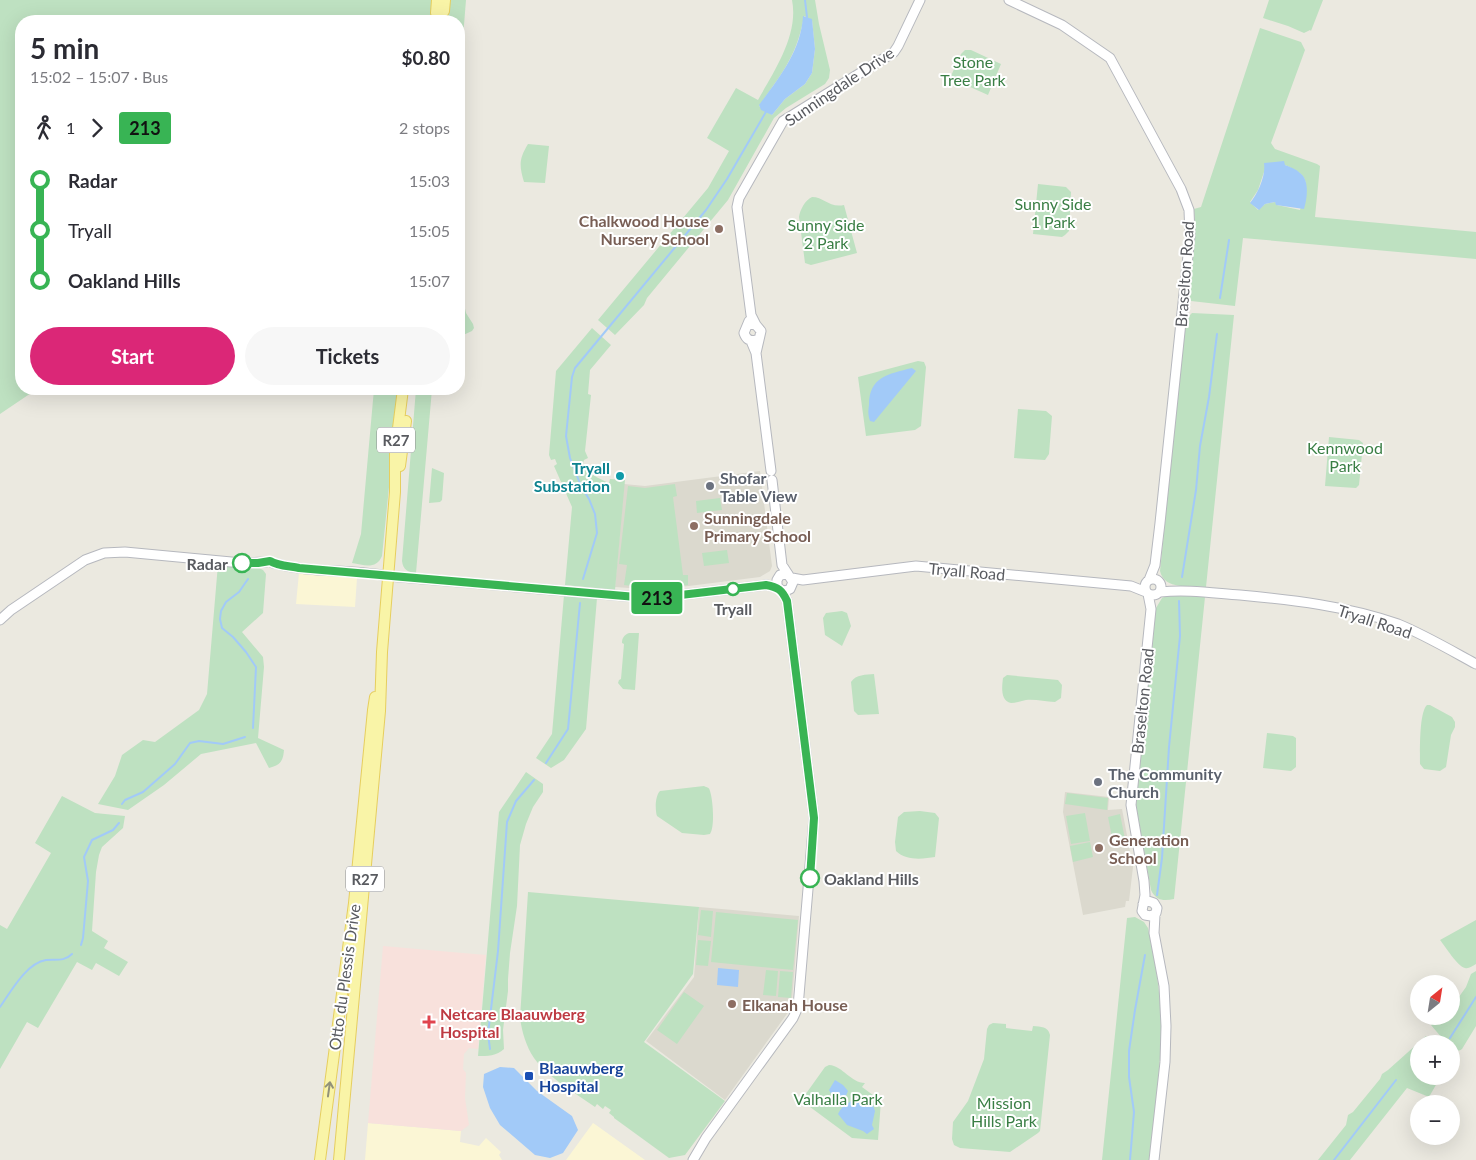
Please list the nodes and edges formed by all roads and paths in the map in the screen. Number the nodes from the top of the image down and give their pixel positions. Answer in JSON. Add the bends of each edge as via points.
{"nodes":[{"id":1,"x":437,"y":0,"type":"edge"},
{"id":2,"x":446,"y":0,"type":"edge"},
{"id":3,"x":920,"y":0,"type":"edge"},
{"id":4,"x":1009,"y":0,"type":"edge"},
{"id":5,"x":437,"y":15,"type":"edge"},
{"id":6,"x":442,"y":15,"type":"edge"},
{"id":7,"x":752,"y":325,"type":"junction"},
{"id":8,"x":760,"y":337,"type":"junction"},
{"id":9,"x":751,"y":341,"type":"junction"},
{"id":10,"x":756,"y":353,"type":"junction"},
{"id":11,"x":401,"y":395,"type":"edge"},
{"id":12,"x":408,"y":395,"type":"edge"},
{"id":13,"x":395,"y":492,"type":"junction"},
{"id":14,"x":1155,"y":565,"type":"junction"},
{"id":15,"x":388,"y":576,"type":"junction"},
{"id":16,"x":1148,"y":581,"type":"junction"},
{"id":17,"x":785,"y":583,"type":"junction"},
{"id":18,"x":1131,"y":586,"type":"junction"},
{"id":19,"x":1159,"y":588,"type":"junction"},
{"id":20,"x":1147,"y":593,"type":"junction"},
{"id":21,"x":1151,"y":609,"type":"junction"},
{"id":22,"x":0,"y":620,"type":"edge"},
{"id":23,"x":1476,"y":664,"type":"edge"},
{"id":24,"x":380,"y":674,"type":"junction"},
{"id":25,"x":1144,"y":881,"type":"junction"},
{"id":26,"x":1153,"y":902,"type":"junction"},
{"id":27,"x":1143,"y":904,"type":"junction"},
{"id":28,"x":1150,"y":915,"type":"junction"},
{"id":29,"x":706,"y":1138,"type":"junction"},
{"id":30,"x":320,"y":1160,"type":"edge"},
{"id":31,"x":339,"y":1160,"type":"edge"},
{"id":32,"x":687,"y":1160,"type":"edge"},
{"id":33,"x":693,"y":1160,"type":"edge"},
{"id":34,"x":1154,"y":1160,"type":"edge"}],
"edges":[{"from":1,"to":5,"type":"main road"},
{"from":2,"to":6,"type":"main road"},
{"from":3,"to":7,"type":"street","name":"Sunningdale Drive","via":[[894,52],[783,121],[739,198],[737,207]]},
{"from":4,"to":14,"type":"street","name":"Braselton Road","via":[[1067,28],[1110,58],[1187,204],[1190,236]]},
{"from":7,"to":8,"type":"street","via":[[761,331]]},
{"from":7,"to":9,"type":"street","via":[[744,333]]},
{"from":8,"to":9,"type":"street"},
{"from":8,"to":10,"type":"street"},
{"from":9,"to":10,"type":"street"},
{"from":10,"to":17,"type":"street"},
{"from":11,"to":13,"type":"main road","number":"R27","via":[[395,452]]},
{"from":12,"to":13,"type":"main road","number":"R27"},
{"from":13,"to":15,"type":"main road","number":"R27"},
{"from":14,"to":16,"type":"street","name":"Braselton Road"},
{"from":14,"to":19,"type":"street","name":"Braselton Road"},
{"from":15,"to":17,"type":"street","via":[[648,598]]},
{"from":15,"to":22,"type":"street","via":[[125,552],[104,553],[85,560]]},
{"from":15,"to":24,"type":"main road","name":"Otto du Plessis Drive","number":"R27"},
{"from":16,"to":18,"type":"street","name":"Tryall Road"},
{"from":16,"to":19,"type":"street","via":[[1153,579]]},
{"from":16,"to":20,"type":"street"},
{"from":17,"to":18,"type":"street","name":"Tryall Road","via":[[916,566]]},
{"from":17,"to":29,"type":"street","via":[[814,818],[798,1007]]},
{"from":18,"to":20,"type":"street","name":"Tryall Road"},
{"from":19,"to":20,"type":"street","via":[[1153,596]]},
{"from":19,"to":21,"type":"street","name":"Braselton Road"},
{"from":19,"to":23,"type":"street","name":"Tryall Road","via":[[1284,599],[1353,611],[1399,625]]},
{"from":20,"to":21,"type":"street","name":"Braselton Road"},
{"from":21,"to":25,"type":"street","name":"Braselton Road","via":[[1131,805]]},
{"from":30,"to":24,"type":"main road","name":"Otto du Plessis Drive","number":"R27","one_way":true,"via":[[354,903],[373,710]]},
{"from":24,"to":31,"type":"main road","name":"Otto du Plessis Drive","number":"R27","via":[[380,711]]},
{"from":25,"to":26,"type":"street","name":"Braselton Road"},
{"from":25,"to":27,"type":"street","name":"Braselton Road"},
{"from":26,"to":27,"type":"street"},
{"from":26,"to":28,"type":"street","via":[[1157,908]]},
{"from":27,"to":28,"type":"street","via":[[1142,910]]},
{"from":28,"to":34,"type":"street","via":[[1164,986],[1166,1026]]},
{"from":29,"to":32,"type":"street"},
{"from":29,"to":33,"type":"street"}]}
